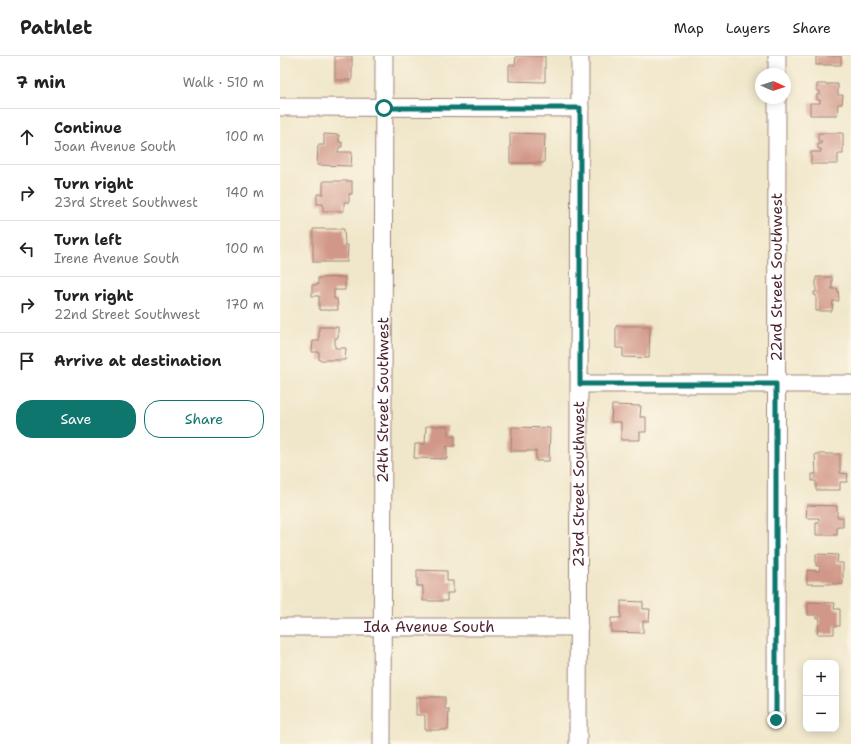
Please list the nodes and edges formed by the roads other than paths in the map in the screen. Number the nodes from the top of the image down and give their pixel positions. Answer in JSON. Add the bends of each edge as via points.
{"nodes":[{"id":1,"x":384,"y":56,"type":"edge"},
{"id":2,"x":580,"y":56,"type":"edge"},
{"id":3,"x":777,"y":56,"type":"edge"},
{"id":4,"x":777,"y":68,"type":"edge"},
{"id":5,"x":777,"y":104,"type":"edge"},
{"id":6,"x":280,"y":108,"type":"edge"},
{"id":7,"x":384,"y":108,"type":"junction"},
{"id":8,"x":580,"y":108,"type":"junction"},
{"id":9,"x":580,"y":384,"type":"junction"},
{"id":10,"x":776,"y":384,"type":"junction"},
{"id":11,"x":851,"y":384,"type":"edge"},
{"id":12,"x":280,"y":627,"type":"edge"},
{"id":13,"x":382,"y":627,"type":"junction"},
{"id":14,"x":578,"y":627,"type":"junction"},
{"id":15,"x":776,"y":720,"type":"dead end"},
{"id":16,"x":382,"y":744,"type":"edge"},
{"id":17,"x":578,"y":744,"type":"edge"}],
"edges":[{"from":1,"to":7,"type":"street","name":"24th Street Southwest"},
{"from":2,"to":8,"type":"street","name":"23rd Street Southwest"},
{"from":3,"to":4,"type":"street"},
{"from":5,"to":10,"type":"street","name":"22nd Street Southwest"},
{"from":6,"to":7,"type":"street"},
{"from":7,"to":8,"type":"street"},
{"from":7,"to":13,"type":"street","name":"24th Street Southwest"},
{"from":8,"to":9,"type":"street","name":"23rd Street Southwest"},
{"from":9,"to":10,"type":"street"},
{"from":9,"to":14,"type":"street","name":"23rd Street Southwest"},
{"from":10,"to":11,"type":"street"},
{"from":10,"to":15,"type":"street","name":"22nd Street Southwest"},
{"from":12,"to":13,"type":"street","name":"Ida Avenue South"},
{"from":13,"to":14,"type":"street","name":"Ida Avenue South"},
{"from":13,"to":16,"type":"street","name":"24th Street Southwest"},
{"from":14,"to":17,"type":"street","name":"23rd Street Southwest"}]}
